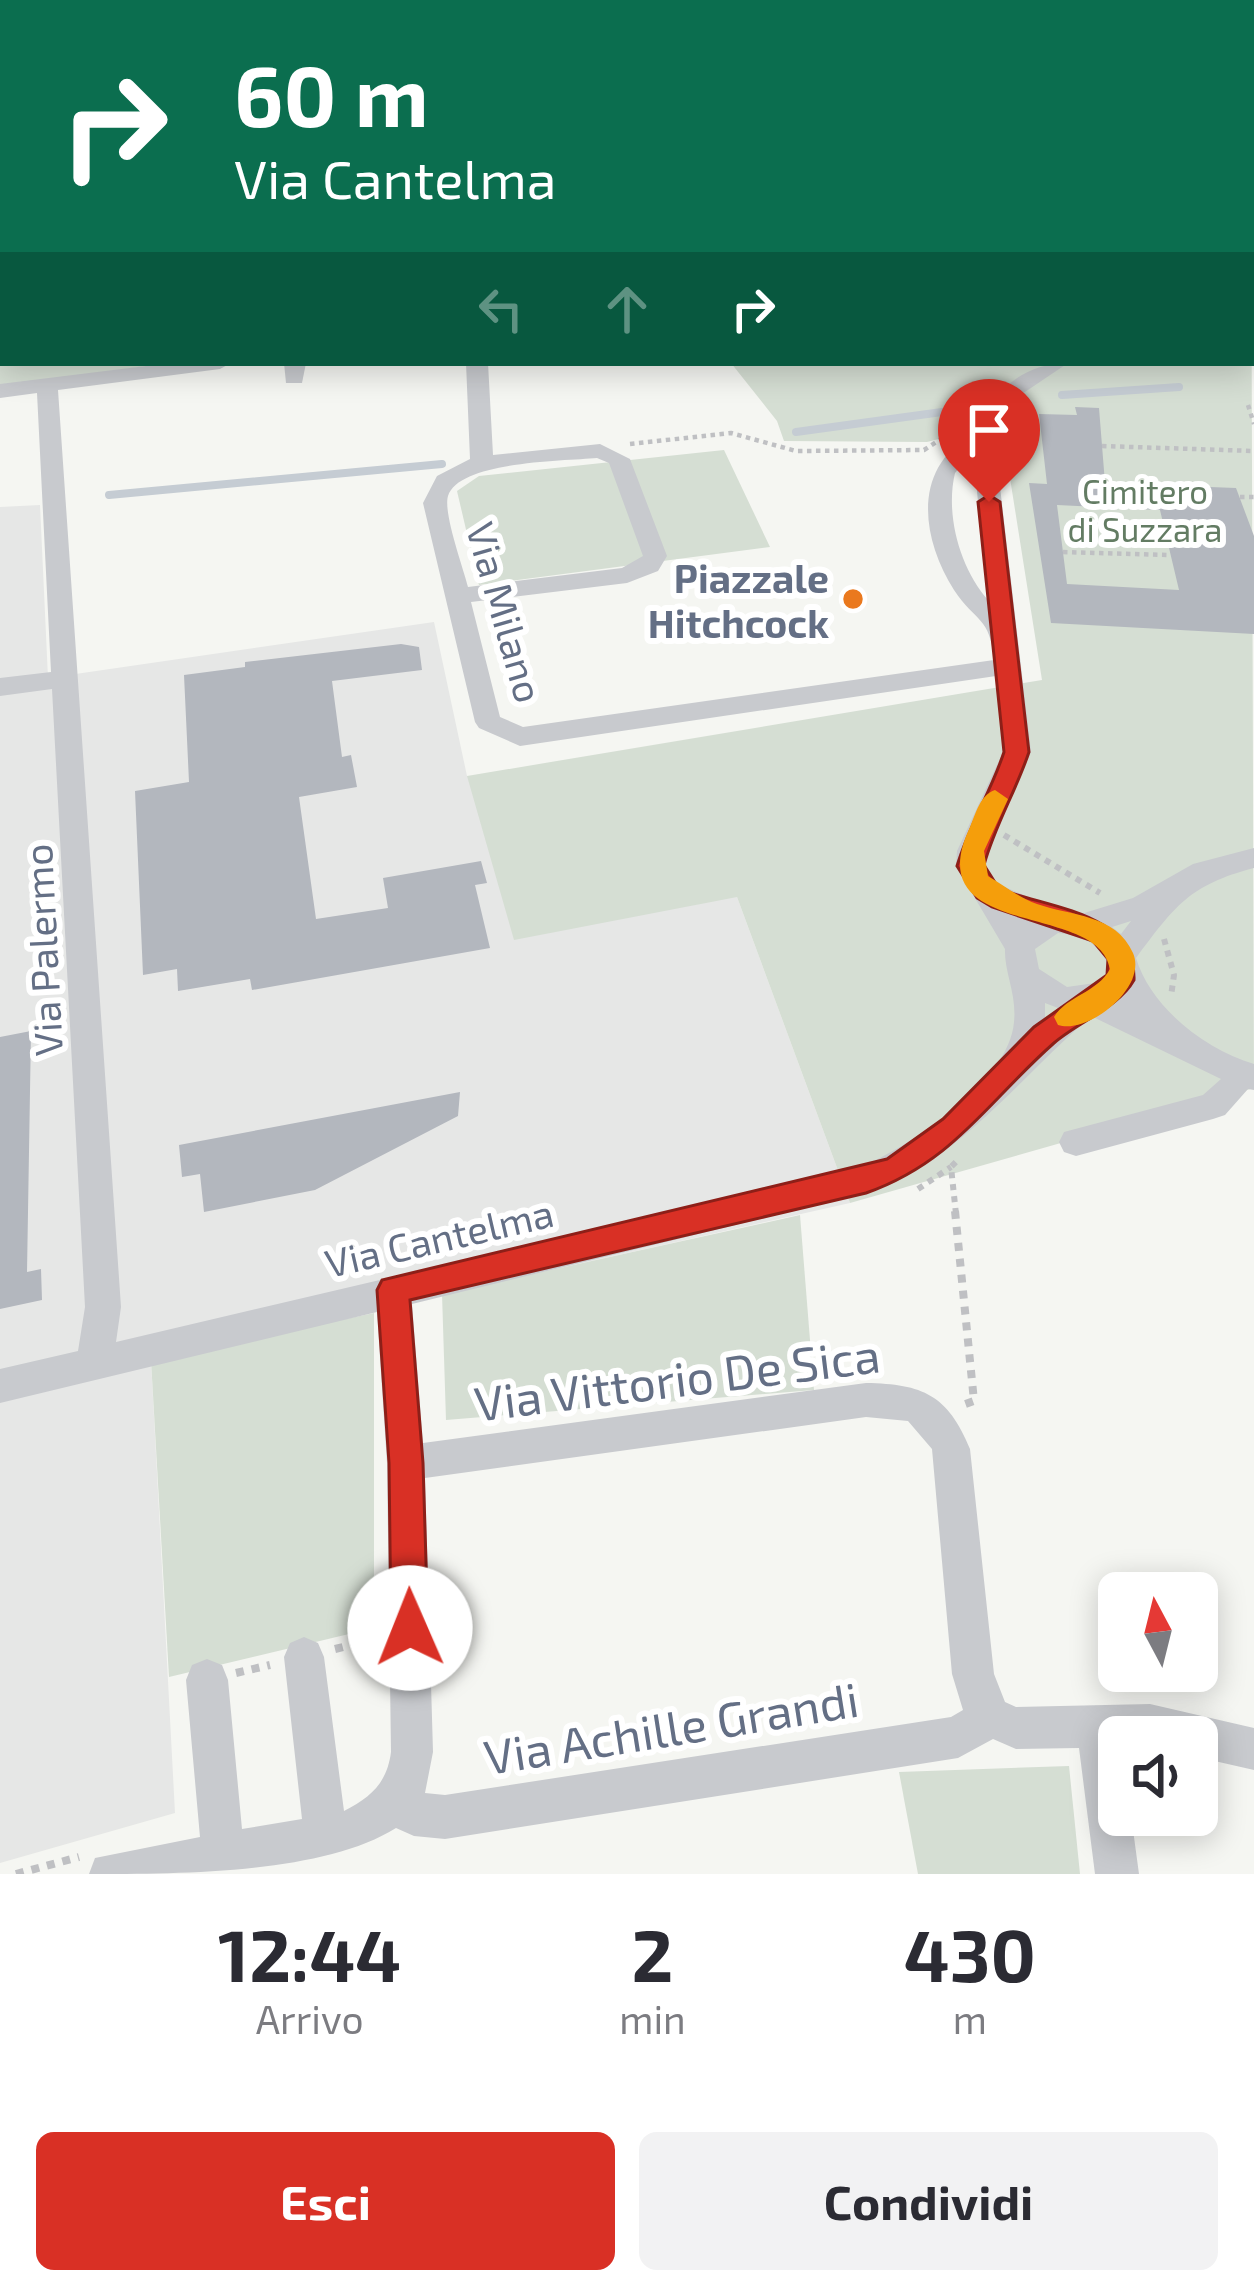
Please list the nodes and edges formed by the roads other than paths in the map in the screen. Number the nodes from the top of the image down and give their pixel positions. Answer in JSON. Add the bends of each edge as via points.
{"nodes":[{"id":1,"x":195,"y":366,"type":"edge"},
{"id":2,"x":477,"y":366,"type":"edge"},
{"id":3,"x":1052,"y":366,"type":"edge"},
{"id":4,"x":47,"y":384,"type":"junction"},
{"id":5,"x":0,"y":391,"type":"edge"},
{"id":6,"x":982,"y":432,"type":"junction"},
{"id":7,"x":482,"y":463,"type":"junction"},
{"id":8,"x":458,"y":596,"type":"junction"},
{"id":9,"x":1004,"y":628,"type":"junction"},
{"id":10,"x":1008,"y":666,"type":"junction"},
{"id":11,"x":65,"y":680,"type":"junction"},
{"id":12,"x":0,"y":688,"type":"edge"},
{"id":13,"x":1254,"y":858,"type":"edge"},
{"id":14,"x":986,"y":891,"type":"junction"},
{"id":15,"x":1169,"y":892,"type":"junction"},
{"id":16,"x":1069,"y":923,"type":"junction"},
{"id":17,"x":1019,"y":947,"type":"junction"},
{"id":18,"x":1122,"y":963,"type":"junction"},
{"id":19,"x":1028,"y":980,"type":"junction"},
{"id":20,"x":1088,"y":1000,"type":"junction"},
{"id":21,"x":1185,"y":1046,"type":"junction"},
{"id":22,"x":1018,"y":1061,"type":"junction"},
{"id":23,"x":1247,"y":1075,"type":"edge"},
{"id":24,"x":1076,"y":1142,"type":"dead end"},
{"id":25,"x":393,"y":1290,"type":"junction"},
{"id":26,"x":94,"y":1366,"type":"junction"},
{"id":27,"x":0,"y":1386,"type":"edge"},
{"id":28,"x":406,"y":1463,"type":"junction"},
{"id":29,"x":304,"y":1657,"type":"road end"},
{"id":30,"x":206,"y":1680,"type":"road end"},
{"id":31,"x":990,"y":1717,"type":"junction"},
{"id":32,"x":1097,"y":1726,"type":"junction"},
{"id":33,"x":1254,"y":1749,"type":"edge"},
{"id":34,"x":395,"y":1802,"type":"junction"},
{"id":35,"x":326,"y":1837,"type":"junction"},
{"id":36,"x":223,"y":1854,"type":"junction"},
{"id":37,"x":96,"y":1865,"type":"edge"},
{"id":38,"x":1117,"y":1874,"type":"edge"}],
"edges":[{"from":1,"to":4,"type":"street"},
{"from":2,"to":7,"type":"street","name":"Via Milano"},
{"from":3,"to":6,"type":"street","via":[[1008,393]]},
{"from":4,"to":5,"type":"street"},
{"from":4,"to":11,"type":"street","name":"Via Palermo"},
{"from":6,"to":9,"type":"street"},
{"from":6,"to":9,"type":"street","via":[[946,466],[942,518],[959,583]]},
{"from":7,"to":8,"type":"street","name":"Via Milano","via":[[453,475],[435,495]]},
{"from":7,"to":8,"type":"street","via":[[613,455],[655,556],[627,575]]},
{"from":8,"to":10,"type":"street","name":"Via Milano","via":[[488,722],[520,737]]},
{"from":9,"to":10,"type":"street"},
{"from":10,"to":14,"type":"street","via":[[1017,752],[971,851],[970,866]]},
{"from":11,"to":12,"type":"street"},
{"from":11,"to":26,"type":"street","name":"Via Palermo","via":[[103,1306]]},
{"from":13,"to":15,"type":"street","via":[[1203,871]]},
{"from":14,"to":16,"type":"street"},
{"from":14,"to":17,"type":"street"},
{"from":15,"to":16,"type":"street"},
{"from":15,"to":18,"type":"street"},
{"from":16,"to":17,"type":"street","via":[[1029,932]]},
{"from":16,"to":18,"type":"street","via":[[1103,934]]},
{"from":17,"to":19,"type":"street"},
{"from":18,"to":20,"type":"street","via":[[1113,990]]},
{"from":18,"to":21,"type":"street","via":[[1142,1002]]},
{"from":19,"to":20,"type":"street","via":[[1058,998]]},
{"from":19,"to":22,"type":"street","via":[[1030,1025]]},
{"from":20,"to":21,"type":"street"},
{"from":20,"to":22,"type":"street","name":"Via Cantelma"},
{"from":21,"to":23,"type":"street"},
{"from":22,"to":25,"type":"street","name":"Via Cantelma","via":[[954,1127],[898,1168],[866,1180]]},
{"from":23,"to":24,"type":"street","via":[[1213,1106]]},
{"from":25,"to":26,"type":"street","name":"Via Cantelma"},
{"from":25,"to":28,"type":"street"},
{"from":26,"to":27,"type":"street","name":"Via Cantelma"},
{"from":28,"to":31,"type":"street","name":"Via Vittorio De Sica","via":[[866,1400],[927,1409],[952,1449],[973,1674]]},
{"from":28,"to":34,"type":"street","via":[[412,1752],[409,1780]]},
{"from":29,"to":35,"type":"street"},
{"from":30,"to":36,"type":"street"},
{"from":31,"to":32,"type":"street","via":[[1016,1728]]},
{"from":31,"to":34,"type":"street","name":"Via Achille Grandi","via":[[958,1737],[446,1816],[414,1814]]},
{"from":32,"to":33,"type":"street","via":[[1150,1725]]},
{"from":32,"to":38,"type":"street"},
{"from":34,"to":35,"type":"street","via":[[371,1824]]},
{"from":35,"to":36,"type":"street"},
{"from":36,"to":37,"type":"street"}]}
